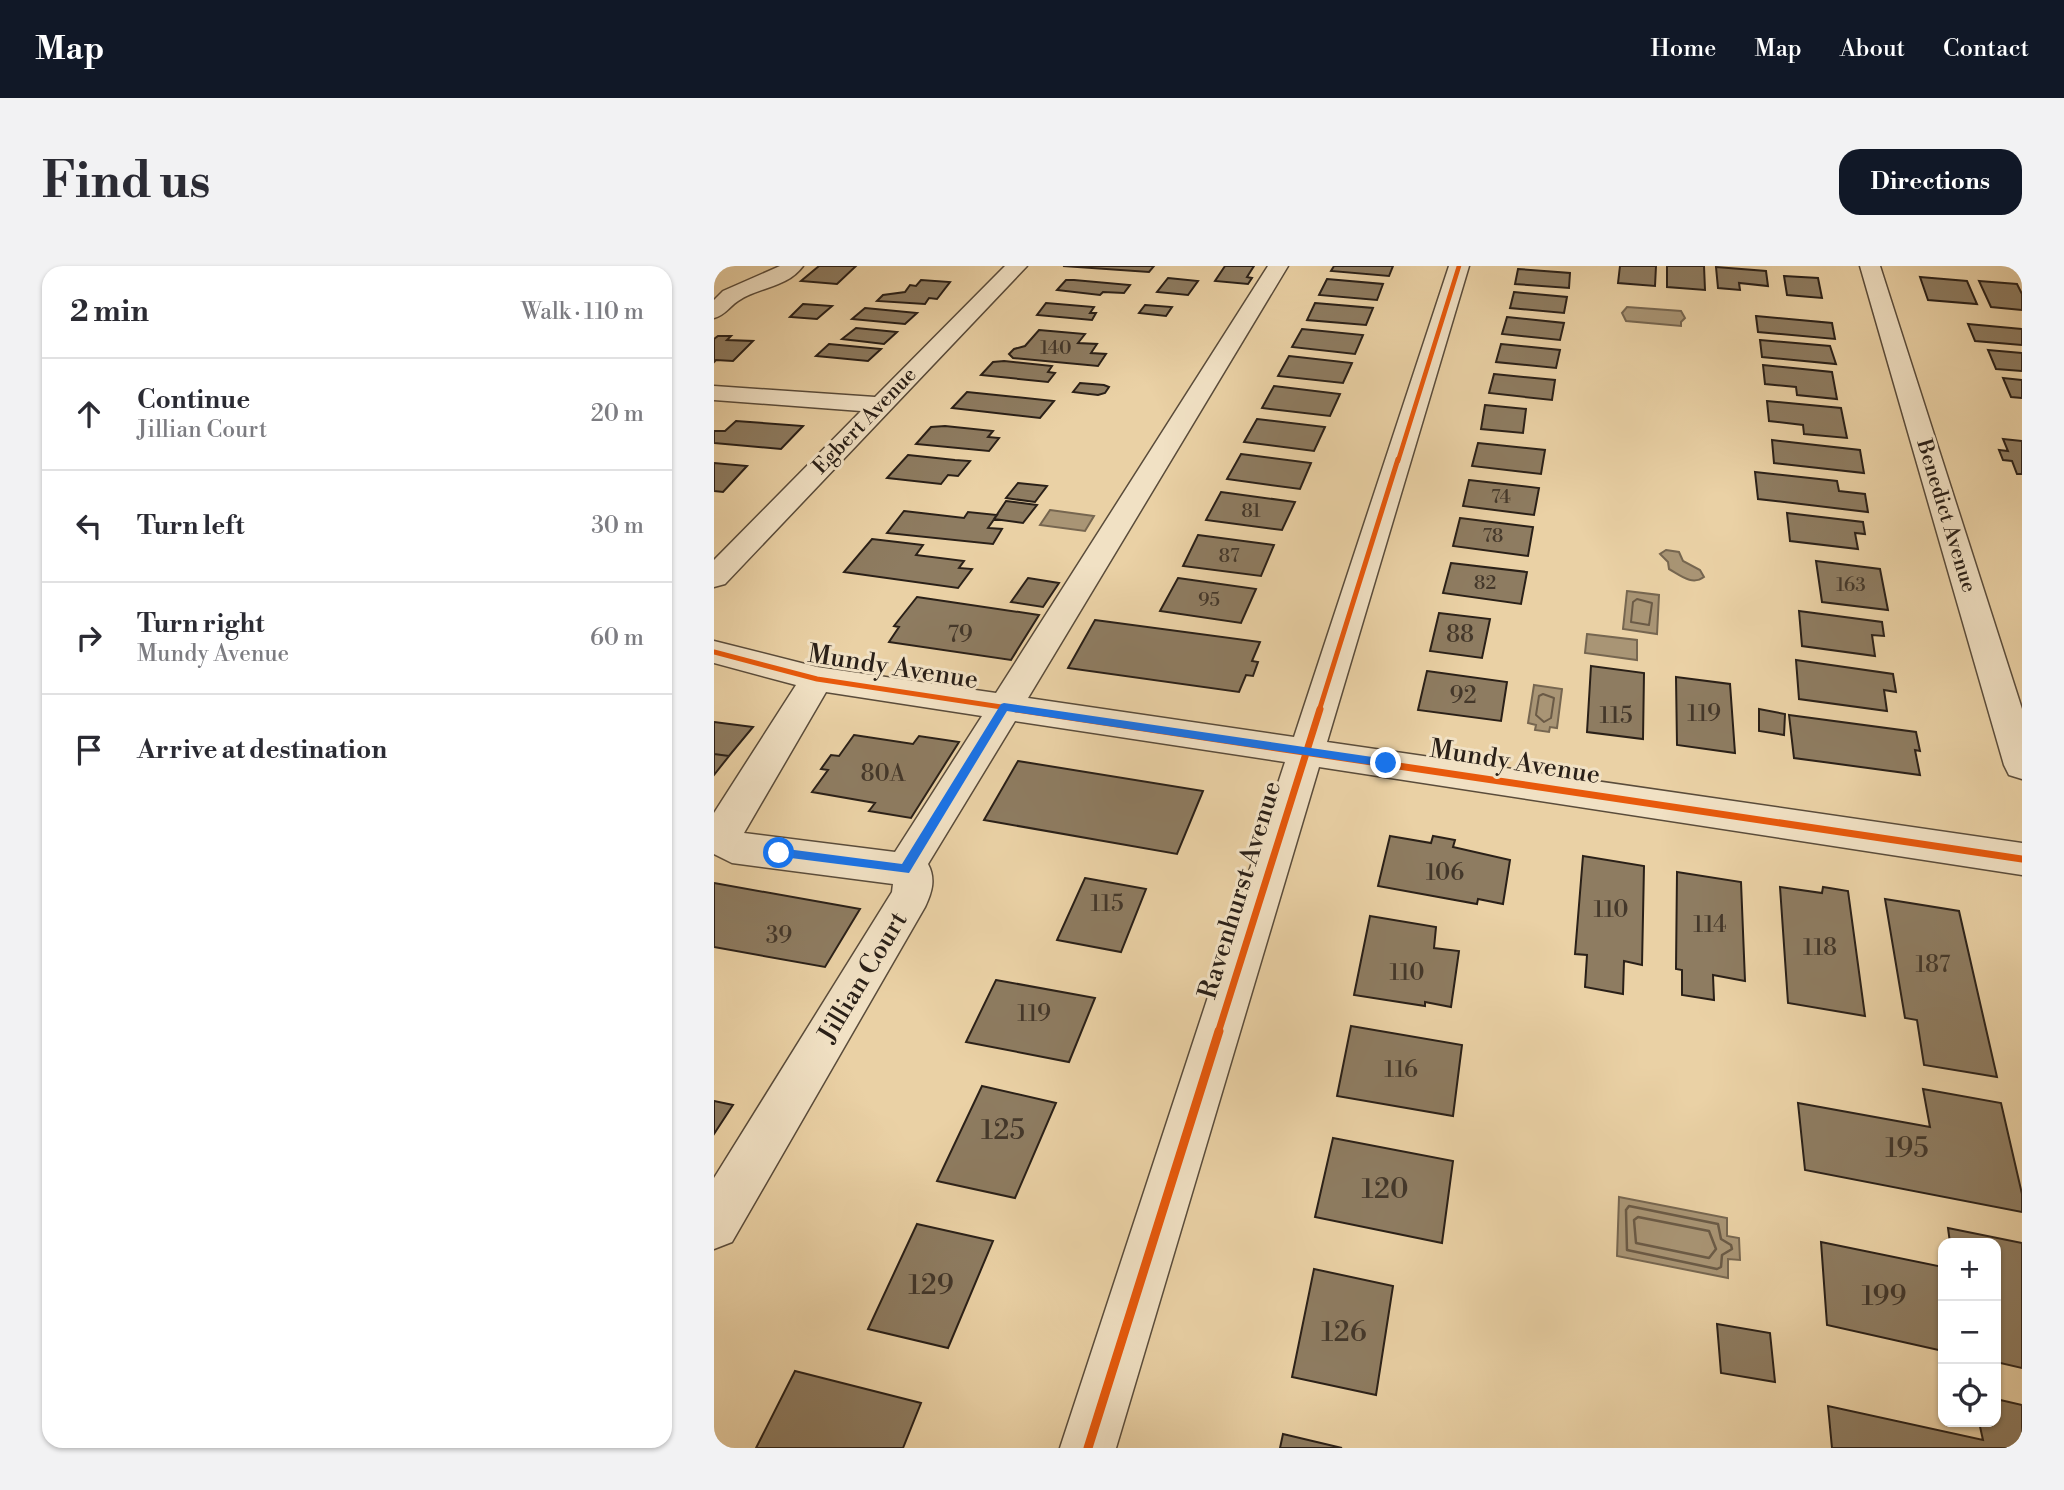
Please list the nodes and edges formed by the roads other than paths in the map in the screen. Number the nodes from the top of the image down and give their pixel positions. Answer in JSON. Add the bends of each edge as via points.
{"nodes":[{"id":1,"x":793,"y":266,"type":"edge"},
{"id":2,"x":1017,"y":266,"type":"edge"},
{"id":3,"x":1278,"y":266,"type":"edge"},
{"id":4,"x":1459,"y":266,"type":"edge"},
{"id":5,"x":1870,"y":266,"type":"edge"},
{"id":6,"x":714,"y":281,"type":"edge"},
{"id":7,"x":732,"y":296,"type":"junction"},
{"id":8,"x":714,"y":310,"type":"edge"},
{"id":9,"x":714,"y":393,"type":"edge"},
{"id":10,"x":879,"y":405,"type":"junction"},
{"id":11,"x":714,"y":577,"type":"edge"},
{"id":12,"x":714,"y":652,"type":"edge"},
{"id":13,"x":817,"y":679,"type":"junction"},
{"id":14,"x":1004,"y":707,"type":"junction"},
{"id":15,"x":1306,"y":751,"type":"junction"},
{"id":16,"x":2022,"y":765,"type":"edge"},
{"id":17,"x":2022,"y":859,"type":"edge"},
{"id":18,"x":905,"y":869,"type":"junction"},
{"id":19,"x":714,"y":1224,"type":"edge"},
{"id":20,"x":1088,"y":1448,"type":"edge"}],
"edges":[{"from":1,"to":7,"type":"street"},
{"from":2,"to":10,"type":"street","name":"Egbert Avenue"},
{"from":3,"to":14,"type":"street"},
{"from":4,"to":15,"type":"street","name":"Ravenhurst Avenue"},
{"from":5,"to":16,"type":"street","name":"Benedict Avenue"},
{"from":6,"to":7,"type":"street"},
{"from":7,"to":8,"type":"street"},
{"from":9,"to":10,"type":"street"},
{"from":10,"to":11,"type":"street","name":"Egbert Avenue"},
{"from":12,"to":13,"type":"street","name":"Mundy Avenue"},
{"from":13,"to":14,"type":"street","name":"Mundy Avenue"},
{"from":13,"to":18,"type":"street","name":"Jillian Court","via":[[726,827],[724,840],[732,847]]},
{"from":14,"to":15,"type":"street","name":"Mundy Avenue"},
{"from":14,"to":18,"type":"street"},
{"from":15,"to":17,"type":"street","name":"Mundy Avenue"},
{"from":15,"to":20,"type":"street","name":"Ravenhurst Avenue"},
{"from":18,"to":19,"type":"street","name":"Jillian Court","via":[[914,875],[911,895]]}]}
